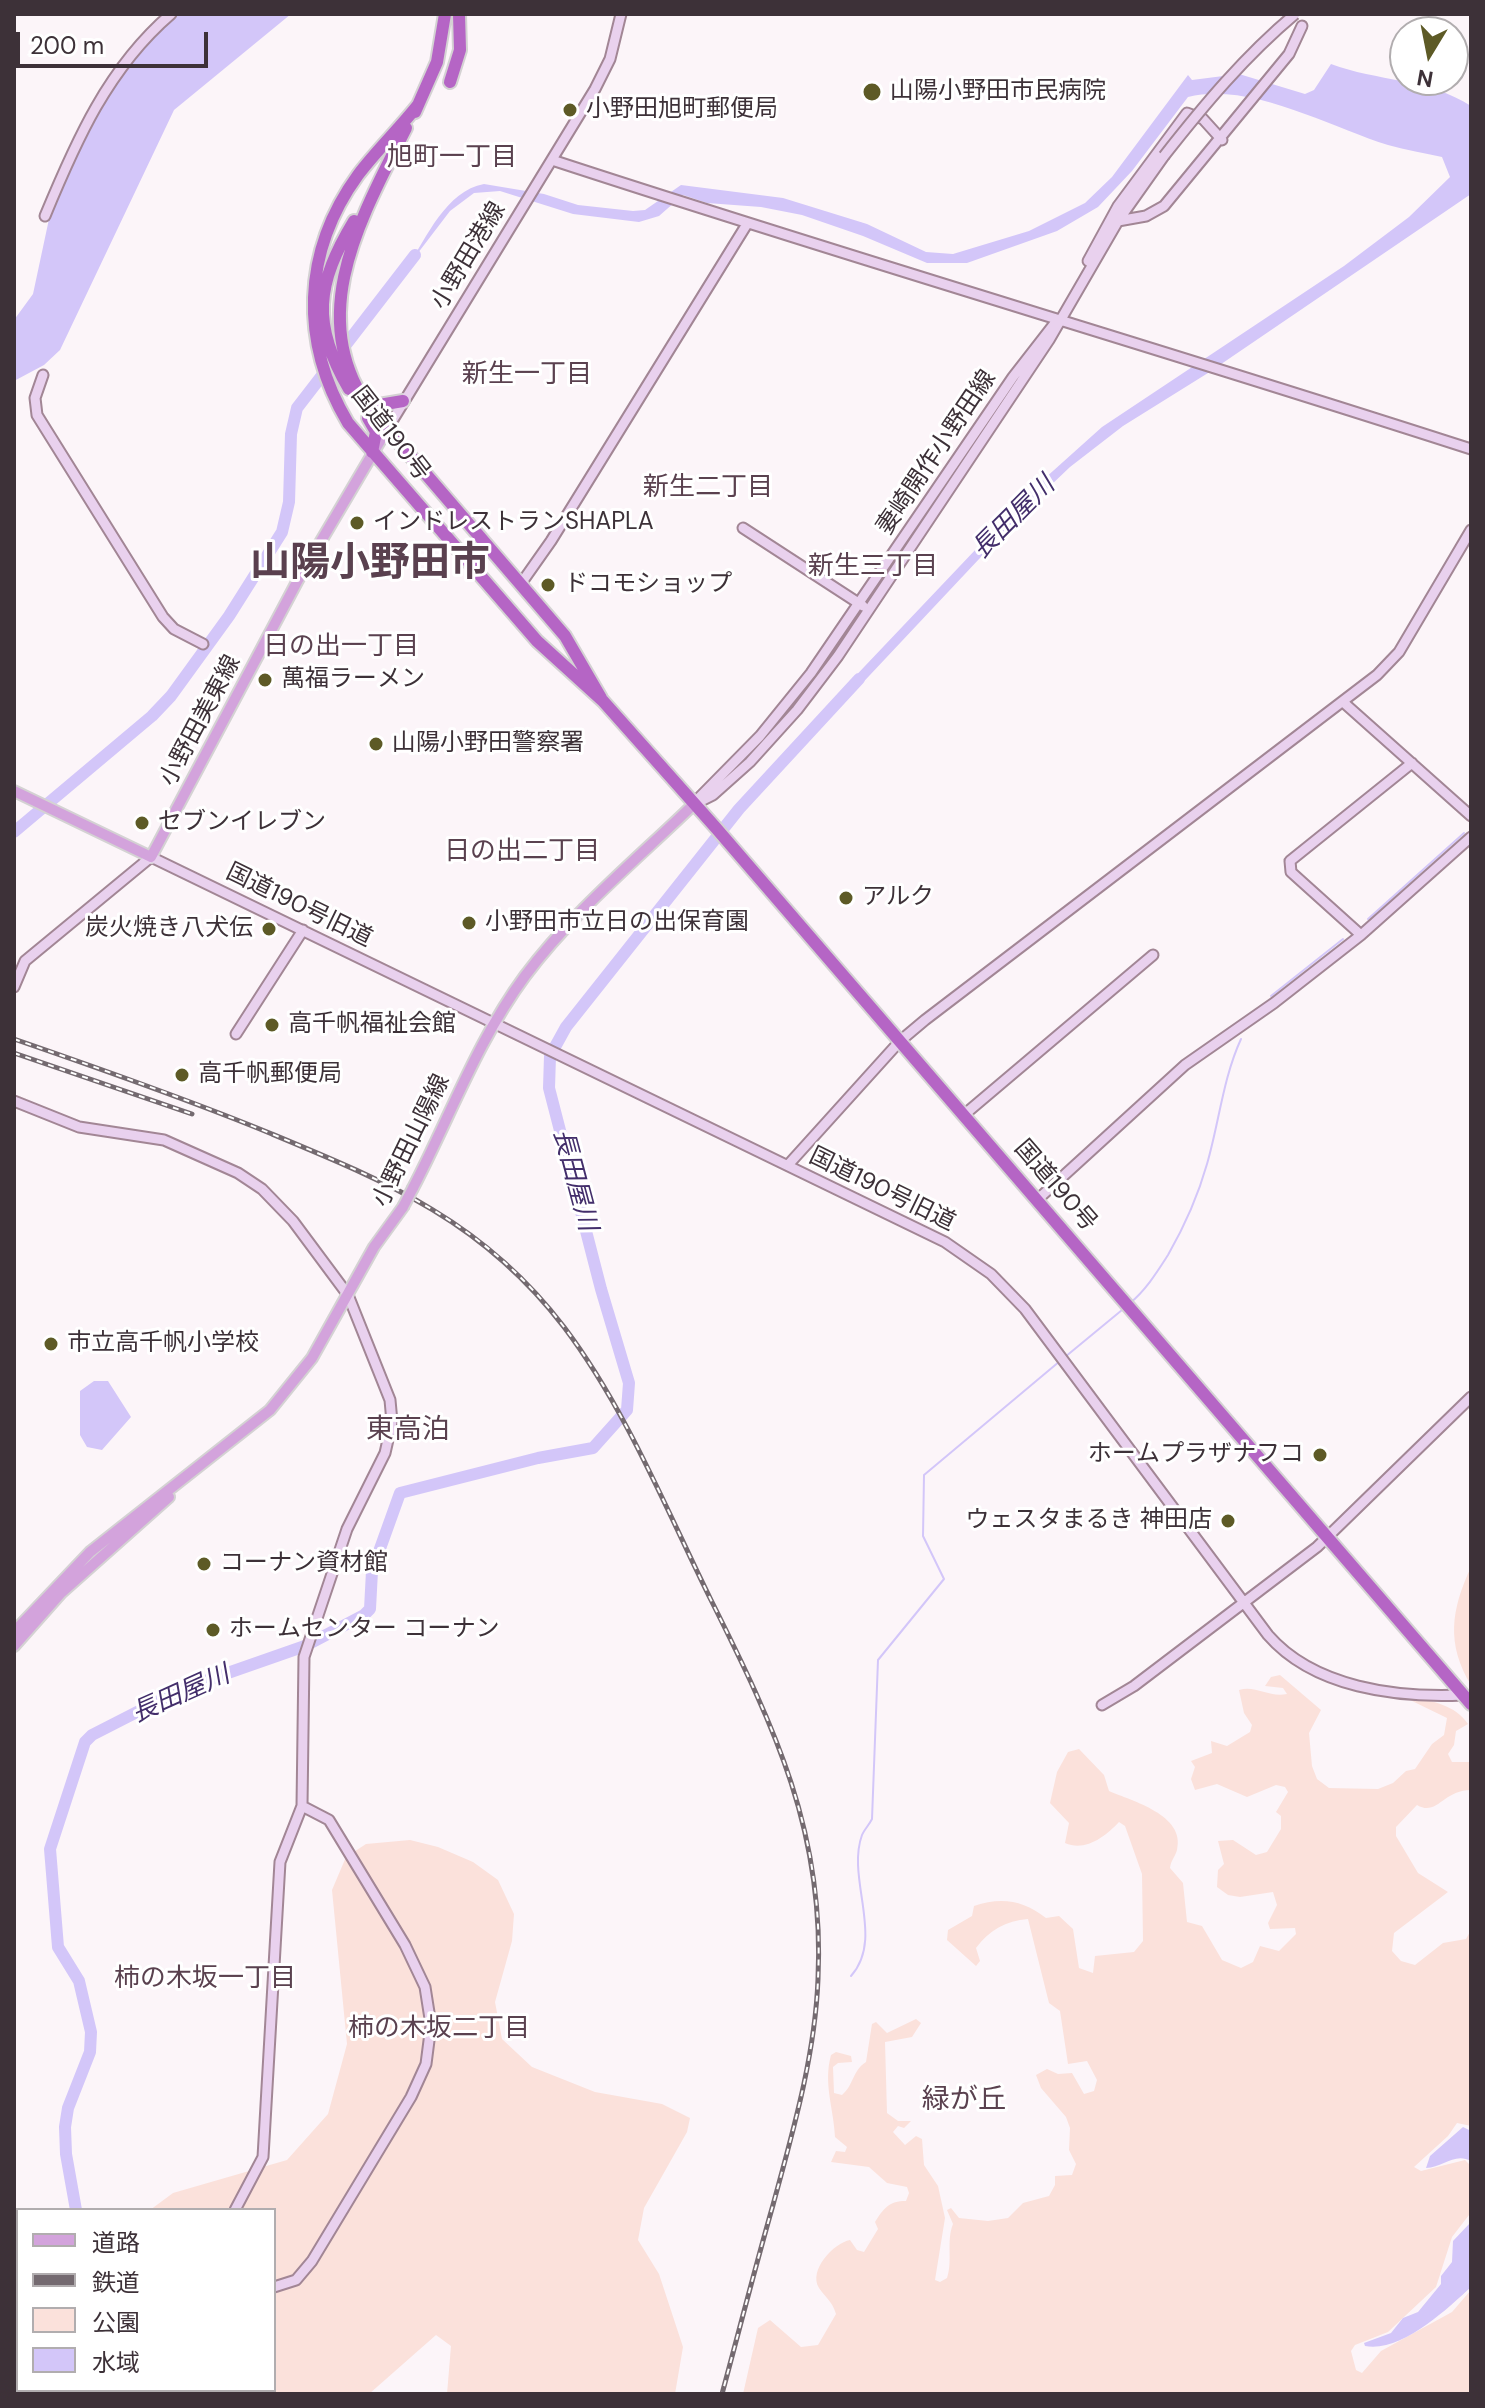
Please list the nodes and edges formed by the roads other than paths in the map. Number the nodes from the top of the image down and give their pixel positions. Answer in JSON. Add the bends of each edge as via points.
{"nodes":[{"id":1,"x":171,"y":14,"type":"edge"},
{"id":2,"x":445,"y":14,"type":"edge"},
{"id":3,"x":459,"y":14,"type":"edge"},
{"id":4,"x":621,"y":14,"type":"edge"},
{"id":5,"x":1295,"y":14,"type":"edge"},
{"id":6,"x":1302,"y":26,"type":"dead end"},
{"id":7,"x":450,"y":82,"type":"dead end"},
{"id":8,"x":418,"y":105,"type":"junction"},
{"id":9,"x":1222,"y":140,"type":"junction"},
{"id":10,"x":400,"y":142,"type":"junction"},
{"id":11,"x":552,"y":160,"type":"junction"},
{"id":12,"x":45,"y":216,"type":"dead end"},
{"id":13,"x":1118,"y":221,"type":"junction"},
{"id":14,"x":747,"y":224,"type":"junction"},
{"id":15,"x":1081,"y":283,"type":"junction"},
{"id":16,"x":1060,"y":317,"type":"junction"},
{"id":17,"x":342,"y":360,"type":"junction"},
{"id":18,"x":43,"y":375,"type":"dead end"},
{"id":19,"x":403,"y":401,"type":"junction"},
{"id":20,"x":386,"y":431,"type":"junction"},
{"id":21,"x":1471,"y":449,"type":"edge"},
{"id":22,"x":372,"y":452,"type":"junction"},
{"id":23,"x":743,"y":528,"type":"dead end"},
{"id":24,"x":1471,"y":530,"type":"edge"},
{"id":25,"x":520,"y":585,"type":"junction"},
{"id":26,"x":860,"y":603,"type":"junction"},
{"id":27,"x":870,"y":610,"type":"junction"},
{"id":28,"x":565,"y":636,"type":"junction"},
{"id":29,"x":203,"y":644,"type":"dead end"},
{"id":30,"x":548,"y":653,"type":"junction"},
{"id":31,"x":603,"y":701,"type":"junction"},
{"id":32,"x":1343,"y":702,"type":"junction"},
{"id":33,"x":1412,"y":763,"type":"junction"},
{"id":34,"x":14,"y":791,"type":"edge"},
{"id":35,"x":693,"y":805,"type":"junction"},
{"id":36,"x":1471,"y":816,"type":"edge"},
{"id":37,"x":1471,"y":837,"type":"edge"},
{"id":38,"x":151,"y":857,"type":"junction"},
{"id":39,"x":303,"y":930,"type":"junction"},
{"id":40,"x":1361,"y":935,"type":"junction"},
{"id":41,"x":1153,"y":955,"type":"dead end"},
{"id":42,"x":14,"y":987,"type":"edge"},
{"id":43,"x":493,"y":1023,"type":"junction"},
{"id":44,"x":236,"y":1034,"type":"dead end"},
{"id":45,"x":900,"y":1041,"type":"junction"},
{"id":46,"x":14,"y":1101,"type":"edge"},
{"id":47,"x":965,"y":1114,"type":"junction"},
{"id":48,"x":788,"y":1165,"type":"junction"},
{"id":49,"x":1037,"y":1200,"type":"junction"},
{"id":50,"x":348,"y":1295,"type":"junction"},
{"id":51,"x":1471,"y":1397,"type":"edge"},
{"id":52,"x":206,"y":1463,"type":"junction"},
{"id":53,"x":1329,"y":1536,"type":"junction"},
{"id":54,"x":1246,"y":1604,"type":"junction"},
{"id":55,"x":14,"y":1632,"type":"edge"},
{"id":56,"x":14,"y":1646,"type":"edge"},
{"id":57,"x":1467,"y":1699,"type":"edge"},
{"id":58,"x":1102,"y":1705,"type":"dead end"},
{"id":59,"x":302,"y":1806,"type":"junction"},
{"id":60,"x":236,"y":2208,"type":"edge"},
{"id":61,"x":276,"y":2286,"type":"edge"}],
"edges":[{"from":1,"to":12,"type":"street","via":[[101,95]]},
{"from":2,"to":8,"type":"highway","name":"国道190号","via":[[437,62]]},
{"from":3,"to":7,"type":"highway","via":[[460,50]]},
{"from":4,"to":11,"type":"street","name":"小野田港線","via":[[603,74]]},
{"from":5,"to":13,"type":"street","name":"妻崎開作小野田線","bridge":true,"via":[[1214,93]]},
{"from":6,"to":9,"type":"street","via":[[1289,54]]},
{"from":8,"to":10,"type":"highway","name":"国道190号"},
{"from":8,"to":22,"type":"highway","name":"国道190号","via":[[358,175],[323,240],[312,307],[323,372],[348,423]]},
{"from":9,"to":13,"type":"street","via":[[1158,211]]},
{"from":9,"to":15,"type":"street","via":[[1203,119],[1187,113],[1118,206]]},
{"from":10,"to":17,"type":"highway","name":"国道190号","via":[[347,256],[341,286]]},
{"from":10,"to":17,"type":"highway","via":[[326,277],[322,320],[329,352]]},
{"from":11,"to":14,"type":"street"},
{"from":11,"to":19,"type":"street","name":"小野田港線"},
{"from":13,"to":15,"type":"street","name":"妻崎開作小野田線"},
{"from":14,"to":16,"type":"street"},
{"from":14,"to":25,"type":"street"},
{"from":15,"to":16,"type":"street","name":"妻崎開作小野田線"},
{"from":16,"to":21,"type":"street"},
{"from":16,"to":26,"type":"street","name":"妻崎開作小野田線","via":[[1034,346]]},
{"from":16,"to":27,"type":"street","name":"妻崎開作小野田線"},
{"from":17,"to":19,"type":"highway","via":[[368,400],[386,406]]},
{"from":17,"to":20,"type":"highway","name":"国道190号","via":[[354,387]]},
{"from":17,"to":22,"type":"highway","via":[[375,429]]},
{"from":18,"to":29,"type":"street","via":[[35,398],[37,415],[163,617]]},
{"from":19,"to":20,"type":"street","name":"小野田港線"},
{"from":20,"to":22,"type":"main road","name":"小野田美東線"},
{"from":20,"to":25,"type":"highway","name":"国道190号"},
{"from":22,"to":30,"type":"highway","name":"国道190号"},
{"from":22,"to":38,"type":"main road","name":"小野田美東線"},
{"from":23,"to":26,"type":"street"},
{"from":24,"to":32,"type":"street","via":[[1399,652]]},
{"from":25,"to":28,"type":"highway","name":"国道190号"},
{"from":26,"to":27,"type":"street"},
{"from":26,"to":35,"type":"street","name":"妻崎開作小野田線","via":[[788,702]]},
{"from":27,"to":35,"type":"street","name":"妻崎開作小野田線","via":[[770,740],[713,795]]},
{"from":28,"to":30,"type":"highway","via":[[560,650]]},
{"from":28,"to":31,"type":"highway","name":"国道190号"},
{"from":30,"to":31,"type":"highway","name":"国道190号"},
{"from":31,"to":35,"type":"highway","name":"国道190号"},
{"from":32,"to":33,"type":"street"},
{"from":32,"to":45,"type":"street"},
{"from":33,"to":36,"type":"street"},
{"from":33,"to":40,"type":"street","via":[[1290,861],[1291,872]]},
{"from":34,"to":38,"type":"main road"},
{"from":35,"to":43,"type":"main road","name":"小野田山陽線","via":[[549,947]]},
{"from":35,"to":45,"type":"highway","name":"国道190号"},
{"from":37,"to":40,"type":"street"},
{"from":38,"to":39,"type":"street","name":"国道190号旧道"},
{"from":38,"to":42,"type":"street","via":[[25,961]]},
{"from":39,"to":43,"type":"street","name":"国道190号旧道"},
{"from":39,"to":44,"type":"street"},
{"from":40,"to":49,"type":"street","via":[[1185,1065]]},
{"from":41,"to":47,"type":"street"},
{"from":43,"to":48,"type":"street","name":"国道190号旧道"},
{"from":43,"to":50,"type":"main road","name":"小野田山陽線","bridge":true,"via":[[394,1224],[374,1247]]},
{"from":45,"to":47,"type":"highway","name":"国道190号"},
{"from":45,"to":48,"type":"street"},
{"from":46,"to":50,"type":"street","via":[[79,1127],[164,1140],[238,1173],[282,1208]]},
{"from":47,"to":49,"type":"highway","name":"国道190号"},
{"from":48,"to":54,"type":"street","name":"国道190号旧道","via":[[945,1242],[1006,1287]]},
{"from":49,"to":53,"type":"highway","name":"国道190号"},
{"from":50,"to":52,"type":"main road","name":"小野田山陽線","via":[[291,1386]]},
{"from":50,"to":59,"type":"street","via":[[386,1388],[392,1422],[385,1453],[347,1529],[306,1651],[301,1674]]},
{"from":51,"to":53,"type":"street"},
{"from":52,"to":55,"type":"main road","name":"小野田山陽線","via":[[90,1552]]},
{"from":52,"to":56,"type":"main road","name":"小野田山陽線","via":[[88,1568]]},
{"from":53,"to":54,"type":"street"},
{"from":53,"to":57,"type":"highway","name":"国道190号"},
{"from":54,"to":57,"type":"street","name":"国道190号旧道","via":[[1282,1650],[1318,1673],[1358,1685]]},
{"from":54,"to":58,"type":"street"},
{"from":59,"to":60,"type":"street","via":[[280,1862],[263,2157]]},
{"from":59,"to":61,"type":"street","via":[[329,1820],[418,1968],[428,2000],[430,2039],[411,2097],[312,2261],[301,2276]]}]}
